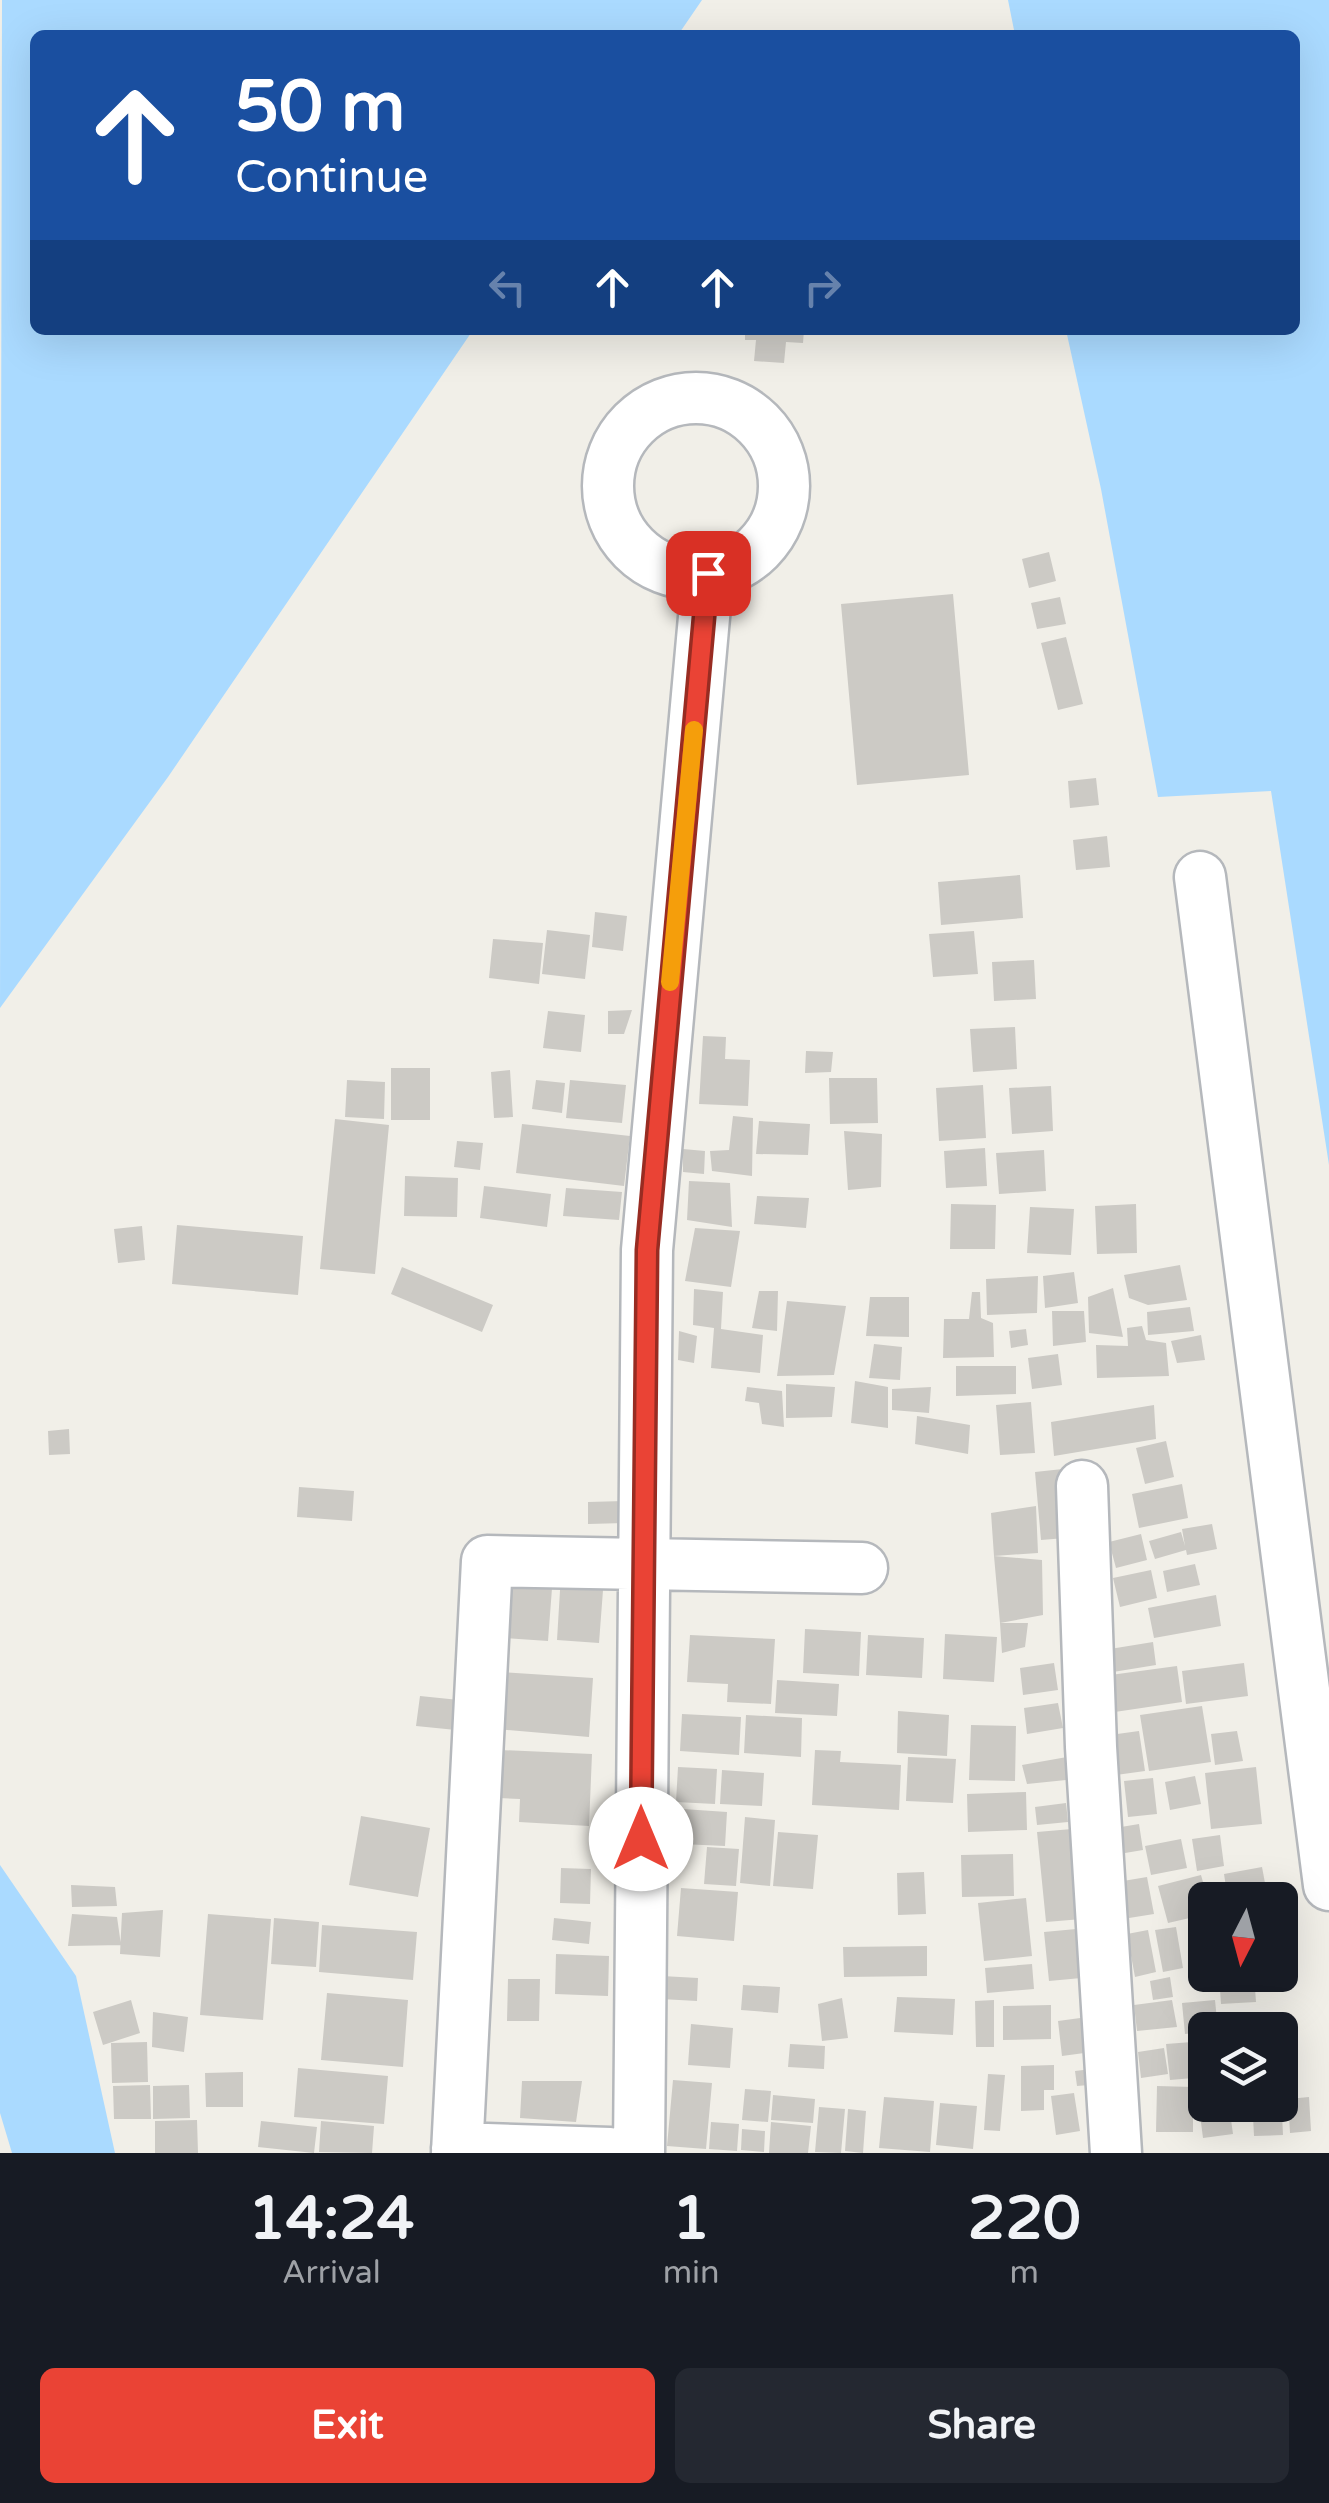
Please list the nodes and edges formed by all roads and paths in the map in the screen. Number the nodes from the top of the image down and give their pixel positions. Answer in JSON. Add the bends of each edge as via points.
{"nodes":[{"id":1,"x":708,"y":573,"type":"dead end"},
{"id":2,"x":1200,"y":878,"type":"dead end"},
{"id":3,"x":1082,"y":1486,"type":"dead end"},
{"id":4,"x":642,"y":1565,"type":"junction"},
{"id":5,"x":862,"y":1568,"type":"dead end"},
{"id":6,"x":1329,"y":1885,"type":"edge"},
{"id":7,"x":457,"y":2150,"type":"edge"},
{"id":8,"x":1102,"y":2152,"type":"edge"},
{"id":9,"x":610,"y":2153,"type":"edge"},
{"id":10,"x":639,"y":2153,"type":"edge"}],
"edges":[{"from":1,"to":4,"type":"street","via":[[647,1250]]},
{"from":2,"to":6,"type":"street"},
{"from":3,"to":8,"type":"street"},
{"from":4,"to":5,"type":"street"},
{"from":4,"to":7,"type":"street","via":[[487,1561]]},
{"from":4,"to":10,"type":"street"},
{"from":7,"to":9,"type":"street"}]}
